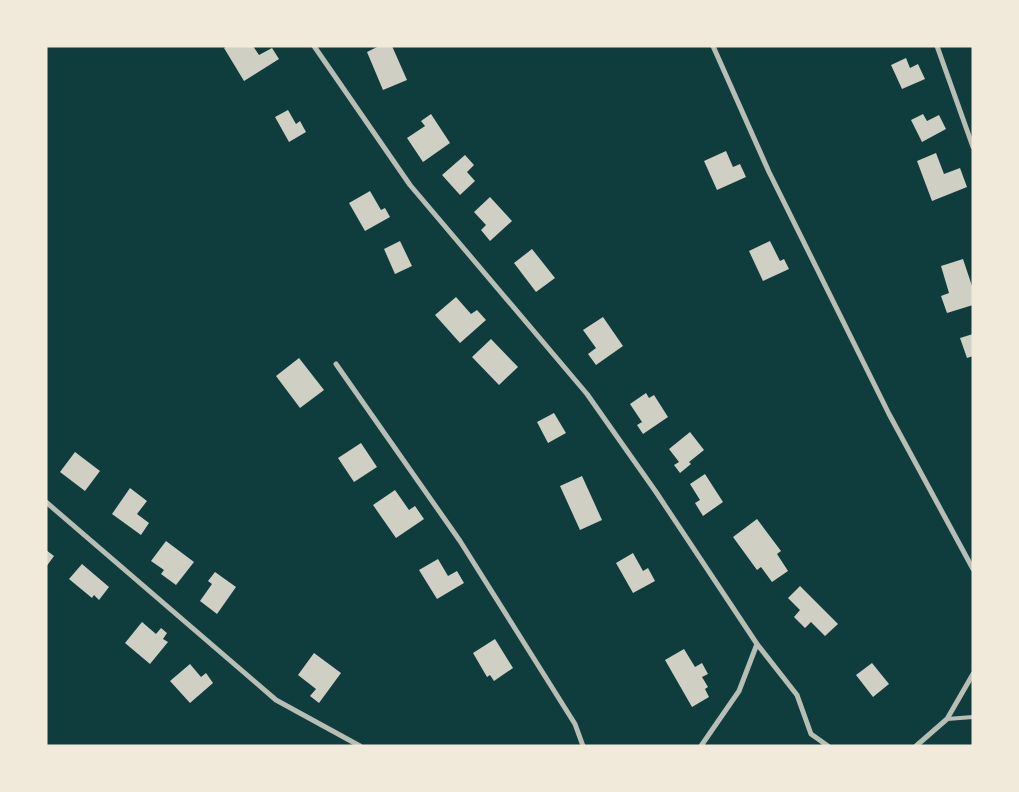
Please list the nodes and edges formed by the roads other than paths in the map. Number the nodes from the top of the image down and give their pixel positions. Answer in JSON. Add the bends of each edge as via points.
{"nodes":[{"id":1,"x":314,"y":46,"type":"edge"},
{"id":2,"x":713,"y":46,"type":"edge"},
{"id":3,"x":937,"y":46,"type":"edge"},
{"id":4,"x":973,"y":147,"type":"edge"},
{"id":5,"x":336,"y":364,"type":"dead end"},
{"id":6,"x":46,"y":502,"type":"edge"},
{"id":7,"x":973,"y":569,"type":"edge"},
{"id":8,"x":756,"y":644,"type":"junction"},
{"id":9,"x":973,"y":674,"type":"edge"},
{"id":10,"x":973,"y":717,"type":"edge"},
{"id":11,"x":947,"y":719,"type":"junction"},
{"id":12,"x":360,"y":746,"type":"edge"},
{"id":13,"x":583,"y":746,"type":"edge"},
{"id":14,"x":701,"y":746,"type":"edge"},
{"id":15,"x":828,"y":746,"type":"edge"},
{"id":16,"x":916,"y":746,"type":"edge"}],
"edges":[{"from":1,"to":8,"type":"street","via":[[410,185],[588,394]]},
{"from":2,"to":7,"type":"street","via":[[769,172],[867,371]]},
{"from":3,"to":4,"type":"street"},
{"from":5,"to":13,"type":"street","via":[[460,541],[575,724]]},
{"from":6,"to":12,"type":"street","via":[[276,700]]},
{"from":8,"to":14,"type":"street","via":[[739,691]]},
{"from":8,"to":15,"type":"street","via":[[797,695],[811,734]]},
{"from":9,"to":11,"type":"street"},
{"from":10,"to":11,"type":"lane"},
{"from":11,"to":16,"type":"street"}]}
